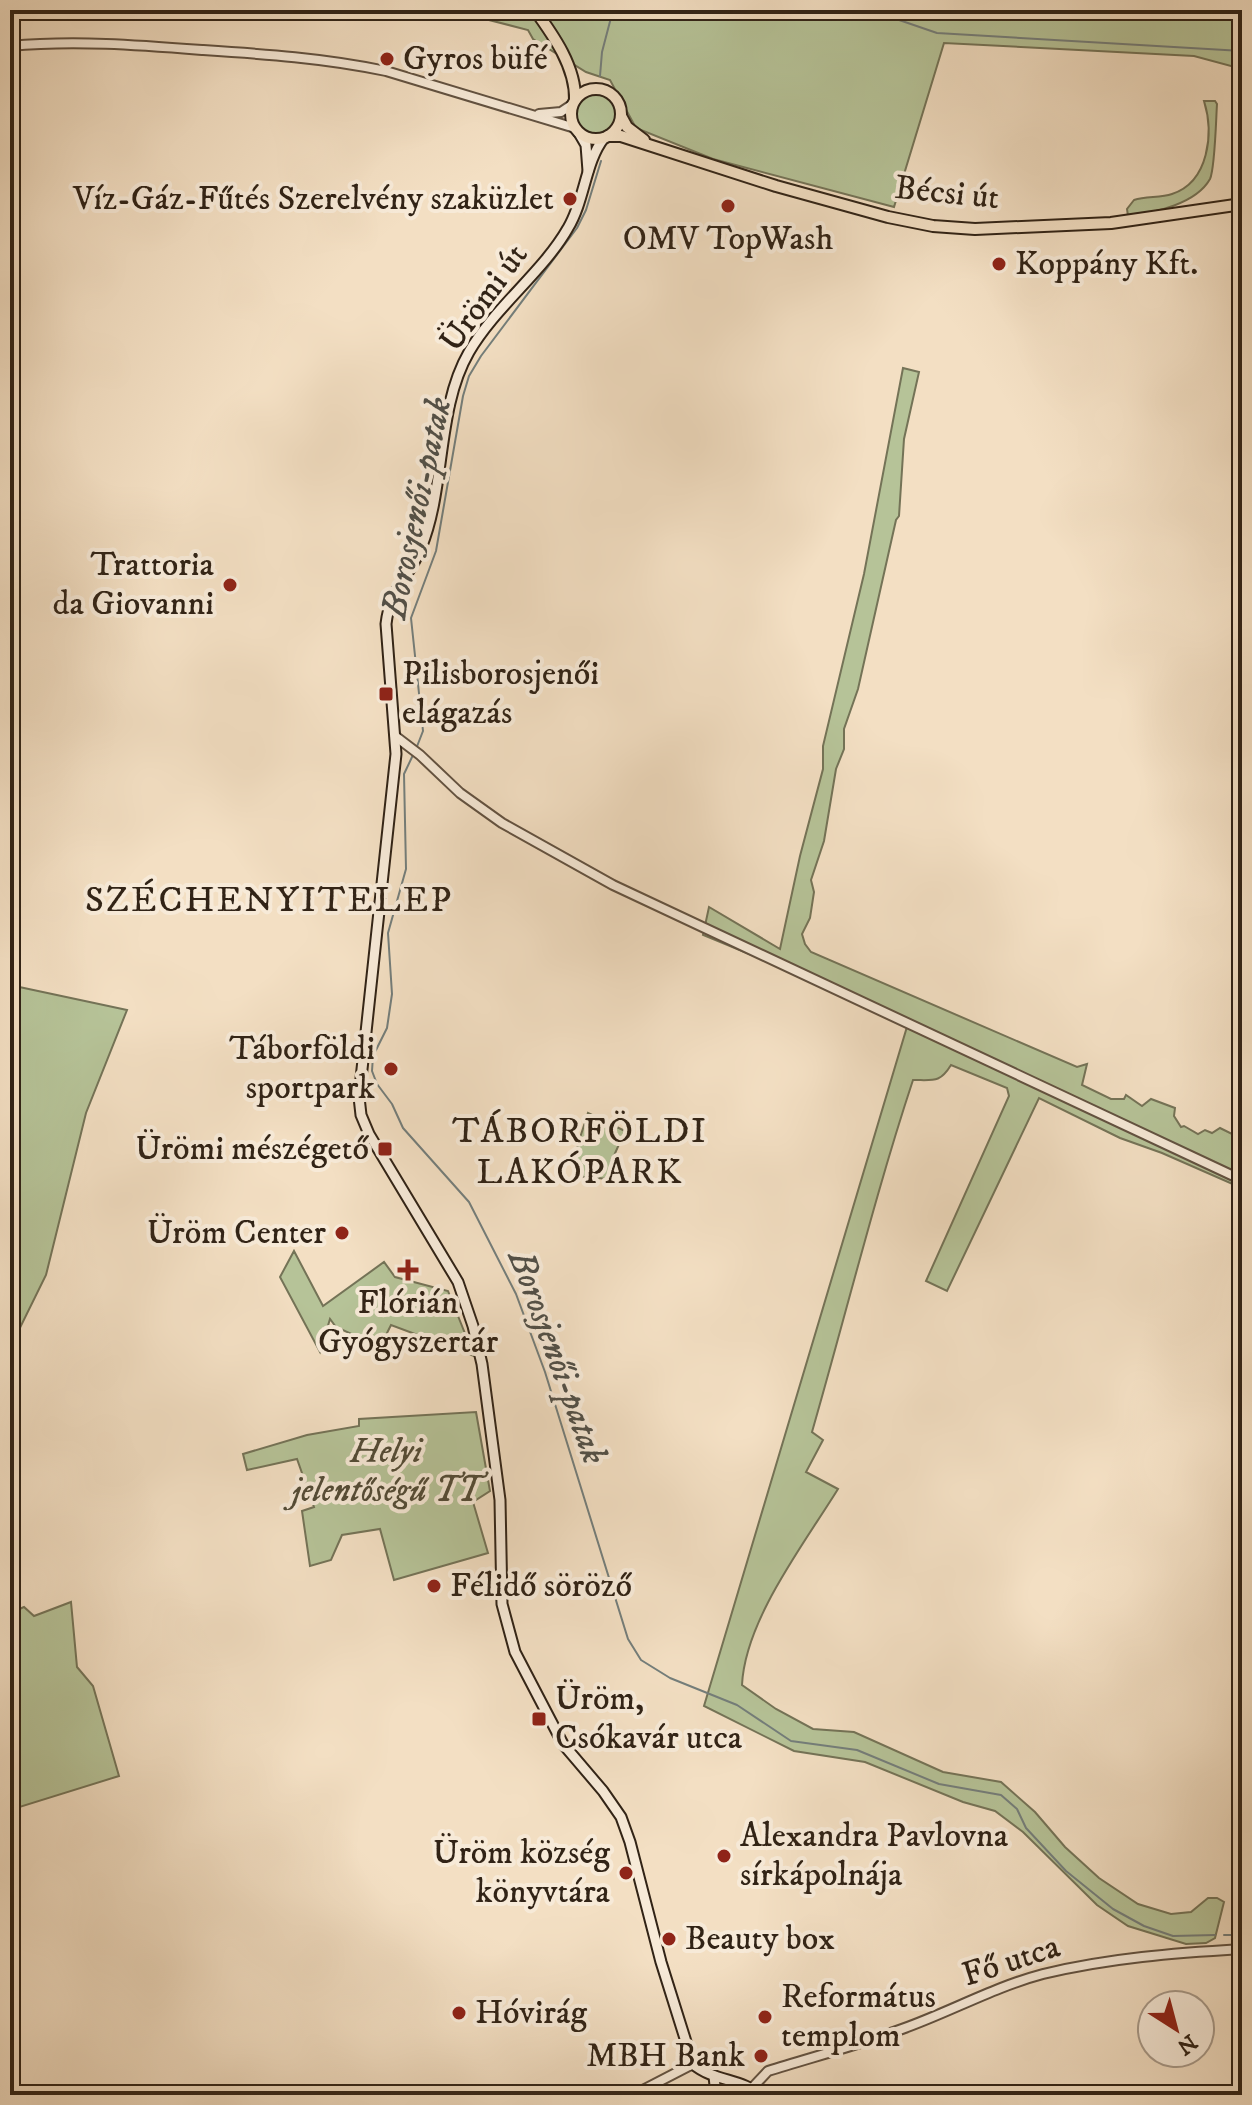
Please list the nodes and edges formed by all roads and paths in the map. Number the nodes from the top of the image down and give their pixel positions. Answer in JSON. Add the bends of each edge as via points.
{"nodes":[{"id":1,"x":535,"y":10,"type":"edge"},
{"id":2,"x":10,"y":46,"type":"edge"},
{"id":3,"x":567,"y":63,"type":"junction"},
{"id":4,"x":593,"y":89,"type":"junction"},
{"id":5,"x":574,"y":102,"type":"junction"},
{"id":6,"x":534,"y":114,"type":"junction"},
{"id":7,"x":621,"y":116,"type":"junction"},
{"id":8,"x":577,"y":130,"type":"junction"},
{"id":9,"x":606,"y":137,"type":"junction"},
{"id":10,"x":656,"y":147,"type":"junction"},
{"id":11,"x":588,"y":174,"type":"junction"},
{"id":12,"x":1242,"y":204,"type":"edge"},
{"id":13,"x":395,"y":736,"type":"junction"},
{"id":14,"x":1242,"y":1180,"type":"edge"},
{"id":15,"x":1242,"y":1949,"type":"edge"},
{"id":16,"x":693,"y":2064,"type":"junction"},
{"id":17,"x":714,"y":2076,"type":"junction"},
{"id":18,"x":735,"y":2084,"type":"junction"},
{"id":19,"x":752,"y":2088,"type":"junction"},
{"id":20,"x":648,"y":2092,"type":"edge"},
{"id":21,"x":633,"y":2095,"type":"edge"},
{"id":22,"x":716,"y":2095,"type":"edge"},
{"id":23,"x":761,"y":2095,"type":"edge"}],
"edges":[{"from":1,"to":3,"type":"main road"},
{"from":2,"to":6,"type":"street","via":[[127,44],[331,61],[386,71]]},
{"from":3,"to":4,"type":"main road"},
{"from":3,"to":5,"type":"main road"},
{"from":4,"to":5,"type":"main road"},
{"from":4,"to":7,"type":"main road","via":[[615,97]]},
{"from":5,"to":6,"type":"street","via":[[558,113]]},
{"from":5,"to":8,"type":"main road","via":[[571,118]]},
{"from":6,"to":8,"type":"street"},
{"from":7,"to":9,"type":"main road"},
{"from":7,"to":10,"type":"main road","name":"Bécsi út","via":[[631,131]]},
{"from":8,"to":9,"type":"main road","via":[[595,139]]},
{"from":8,"to":11,"type":"main road","name":"Ürömi út","via":[[586,145]]},
{"from":9,"to":10,"type":"main road","name":"Bécsi út"},
{"from":9,"to":11,"type":"main road","name":"Ürömi út"},
{"from":10,"to":12,"type":"main road","name":"Bécsi út","via":[[888,217],[958,228],[1123,222]]},
{"from":11,"to":13,"type":"main road","name":"Ürömi út","via":[[567,231],[477,340],[461,370],[422,546],[388,609]]},
{"from":13,"to":14,"type":"street","via":[[502,823],[613,885]]},
{"from":13,"to":16,"type":"main road","name":"Ürömi út","via":[[360,1080],[361,1115],[458,1282],[482,1364],[500,1500],[502,1604],[510,1637],[555,1732],[616,1808],[627,1831]]},
{"from":15,"to":19,"type":"street","name":"Fő utca","via":[[1173,1952],[1045,1974],[990,1991],[905,2029],[768,2071]]},
{"from":16,"to":17,"type":"main road"},
{"from":16,"to":20,"type":"street"},
{"from":17,"to":18,"type":"main road"},
{"from":17,"to":22,"type":"main road"},
{"from":18,"to":19,"type":"main road"},
{"from":18,"to":22,"type":"street"},
{"from":19,"to":23,"type":"main road"},
{"from":20,"to":21,"type":"street"}]}
